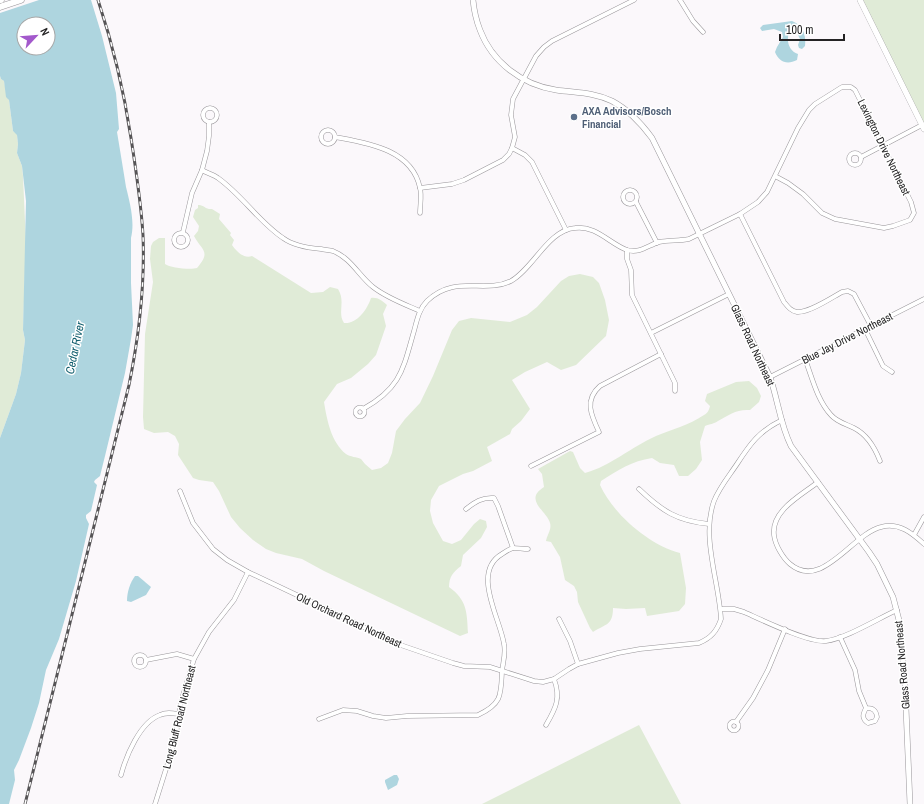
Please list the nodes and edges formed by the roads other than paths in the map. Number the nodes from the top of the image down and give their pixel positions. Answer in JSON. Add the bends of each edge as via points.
{"nodes":[{"id":1,"x":21,"y":0,"type":"edge"},
{"id":2,"x":472,"y":0,"type":"edge"},
{"id":3,"x":634,"y":0,"type":"edge"},
{"id":4,"x":680,"y":0,"type":"edge"},
{"id":5,"x":860,"y":0,"type":"edge"},
{"id":6,"x":0,"y":7,"type":"edge"},
{"id":7,"x":704,"y":32,"type":"dead end"},
{"id":8,"x":523,"y":80,"type":"junction"},
{"id":9,"x":209,"y":122,"type":"dead end"},
{"id":10,"x":923,"y":127,"type":"edge"},
{"id":11,"x":335,"y":138,"type":"dead end"},
{"id":12,"x":883,"y":145,"type":"junction"},
{"id":13,"x":512,"y":148,"type":"junction"},
{"id":14,"x":861,"y":157,"type":"dead end"},
{"id":15,"x":202,"y":170,"type":"junction"},
{"id":16,"x":775,"y":176,"type":"junction"},
{"id":17,"x":420,"y":188,"type":"junction"},
{"id":18,"x":636,"y":202,"type":"dead end"},
{"id":19,"x":420,"y":212,"type":"dead end"},
{"id":20,"x":740,"y":214,"type":"junction"},
{"id":21,"x":566,"y":230,"type":"junction"},
{"id":22,"x":183,"y":232,"type":"dead end"},
{"id":23,"x":700,"y":234,"type":"junction"},
{"id":24,"x":657,"y":243,"type":"junction"},
{"id":25,"x":627,"y":250,"type":"junction"},
{"id":26,"x":729,"y":294,"type":"junction"},
{"id":27,"x":924,"y":299,"type":"edge"},
{"id":28,"x":420,"y":311,"type":"junction"},
{"id":29,"x":870,"y":326,"type":"junction"},
{"id":30,"x":865,"y":329,"type":"junction"},
{"id":31,"x":651,"y":333,"type":"junction"},
{"id":32,"x":661,"y":354,"type":"junction"},
{"id":33,"x":805,"y":359,"type":"junction"},
{"id":34,"x":892,"y":372,"type":"dead end"},
{"id":35,"x":770,"y":377,"type":"junction"},
{"id":36,"x":675,"y":391,"type":"dead end"},
{"id":37,"x":363,"y":409,"type":"dead end"},
{"id":38,"x":782,"y":420,"type":"junction"},
{"id":39,"x":880,"y":461,"type":"dead end"},
{"id":40,"x":531,"y":466,"type":"dead end"},
{"id":41,"x":818,"y":482,"type":"junction"},
{"id":42,"x":639,"y":489,"type":"dead end"},
{"id":43,"x":180,"y":491,"type":"dead end"},
{"id":44,"x":466,"y":509,"type":"dead end"},
{"id":45,"x":924,"y":517,"type":"edge"},
{"id":46,"x":709,"y":524,"type":"junction"},
{"id":47,"x":914,"y":535,"type":"junction"},
{"id":48,"x":860,"y":539,"type":"junction"},
{"id":49,"x":924,"y":544,"type":"edge"},
{"id":50,"x":513,"y":548,"type":"junction"},
{"id":51,"x":528,"y":549,"type":"dead end"},
{"id":52,"x":248,"y":572,"type":"junction"},
{"id":53,"x":721,"y":609,"type":"junction"},
{"id":54,"x":897,"y":610,"type":"junction"},
{"id":55,"x":560,"y":619,"type":"dead end"},
{"id":56,"x":785,"y":629,"type":"junction"},
{"id":57,"x":840,"y":638,"type":"junction"},
{"id":58,"x":194,"y":658,"type":"junction"},
{"id":59,"x":146,"y":660,"type":"dead end"},
{"id":60,"x":578,"y":664,"type":"junction"},
{"id":61,"x":502,"y":670,"type":"junction"},
{"id":62,"x":554,"y":679,"type":"junction"},
{"id":63,"x":866,"y":708,"type":"dead end"},
{"id":64,"x":179,"y":714,"type":"junction"},
{"id":65,"x":320,"y":719,"type":"dead end"},
{"id":66,"x":736,"y":722,"type":"dead end"},
{"id":67,"x":546,"y":725,"type":"dead end"},
{"id":68,"x":121,"y":775,"type":"dead end"},
{"id":69,"x":155,"y":804,"type":"edge"},
{"id":70,"x":910,"y":804,"type":"edge"}],
"edges":[{"from":1,"to":6,"type":"main road"},
{"from":2,"to":8,"type":"street","name":"Glass Road Northeast","via":[[480,30],[487,43],[504,65]]},
{"from":3,"to":8,"type":"street","via":[[552,41],[536,56]]},
{"from":4,"to":7,"type":"street","via":[[693,21]]},
{"from":5,"to":10,"type":"main road"},
{"from":8,"to":13,"type":"street","via":[[513,99],[511,115],[515,137]]},
{"from":8,"to":23,"type":"street","name":"Glass Road Northeast","via":[[546,88],[579,91],[602,97],[636,118],[652,138]]},
{"from":9,"to":15,"type":"street","via":[[209,136]]},
{"from":10,"to":12,"type":"street"},
{"from":11,"to":17,"type":"street","via":[[373,144],[390,151],[411,169]]},
{"from":12,"to":14,"type":"street"},
{"from":12,"to":16,"type":"street","name":"Lexington Drive Northeast","via":[[855,90],[851,87],[842,87],[809,110]]},
{"from":12,"to":16,"type":"street","name":"Lexington Drive Northeast","via":[[911,202],[914,214],[910,220],[893,226],[884,228],[835,220],[822,213],[803,194]]},
{"from":13,"to":17,"type":"street","via":[[503,160],[464,180]]},
{"from":13,"to":21,"type":"street","via":[[532,162]]},
{"from":15,"to":22,"type":"street","via":[[192,193]]},
{"from":15,"to":28,"type":"street","via":[[217,177],[285,240],[332,251],[346,258],[374,288]]},
{"from":16,"to":20,"type":"street","name":"Lexington Drive Northeast","via":[[763,197]]},
{"from":17,"to":19,"type":"street"},
{"from":18,"to":24,"type":"street"},
{"from":20,"to":23,"type":"street","name":"Lexington Drive Northeast"},
{"from":20,"to":29,"type":"street","via":[[784,302],[790,309],[796,312],[805,311],[848,291],[854,294]]},
{"from":21,"to":25,"type":"street","via":[[584,228],[594,231]]},
{"from":21,"to":28,"type":"street","via":[[542,249],[520,274],[510,281],[499,285],[458,286],[446,289],[427,301]]},
{"from":23,"to":24,"type":"street","name":"Lexington Drive Northeast","via":[[685,240]]},
{"from":23,"to":26,"type":"street","name":"Glass Road Northeast"},
{"from":24,"to":25,"type":"street","name":"Lexington Drive Northeast","via":[[639,250]]},
{"from":25,"to":31,"type":"street","via":[[632,295]]},
{"from":26,"to":31,"type":"street"},
{"from":26,"to":35,"type":"street","name":"Glass Road Northeast"},
{"from":27,"to":29,"type":"street","name":"Blue Jay Drive Northeast"},
{"from":28,"to":37,"type":"street","via":[[399,377],[383,396]]},
{"from":29,"to":30,"type":"street","name":"Blue Jay Drive Northeast"},
{"from":30,"to":33,"type":"street","name":"Blue Jay Drive Northeast"},
{"from":30,"to":34,"type":"street","via":[[884,366]]},
{"from":31,"to":32,"type":"street"},
{"from":32,"to":36,"type":"street","via":[[675,383]]},
{"from":32,"to":40,"type":"street","via":[[600,386],[594,392],[591,396],[591,415],[599,432]]},
{"from":33,"to":35,"type":"street","name":"Blue Jay Drive Northeast"},
{"from":33,"to":39,"type":"street","via":[[824,406],[840,422],[867,437],[876,449]]},
{"from":35,"to":38,"type":"street","name":"Glass Road Northeast"},
{"from":38,"to":41,"type":"street","name":"Glass Road Northeast","via":[[791,446]]},
{"from":38,"to":46,"type":"street","name":"Old Orchard Road Northeast","via":[[758,435],[749,445],[715,500]]},
{"from":41,"to":48,"type":"street","name":"Glass Road Northeast"},
{"from":41,"to":48,"type":"street","via":[[778,516],[774,535],[787,561],[799,570],[812,571],[823,568]]},
{"from":42,"to":46,"type":"street","via":[[678,518],[692,523]]},
{"from":43,"to":52,"type":"street","name":"Old Orchard Road Northeast","via":[[193,523],[202,537],[227,560]]},
{"from":44,"to":50,"type":"street","via":[[486,497],[494,498]]},
{"from":45,"to":47,"type":"street"},
{"from":46,"to":53,"type":"street","name":"Old Orchard Road Northeast"},
{"from":47,"to":48,"type":"street","via":[[898,526],[890,526],[881,527]]},
{"from":47,"to":49,"type":"street"},
{"from":48,"to":54,"type":"street","name":"Glass Road Northeast","via":[[888,587]]},
{"from":50,"to":51,"type":"street"},
{"from":50,"to":61,"type":"street","via":[[498,556],[488,571],[487,583],[504,643]]},
{"from":52,"to":58,"type":"street","name":"Long Bluff Road Northeast","via":[[234,600],[209,632]]},
{"from":52,"to":61,"type":"street","name":"Old Orchard Road Northeast","via":[[331,610],[389,641],[464,666],[490,666]]},
{"from":53,"to":56,"type":"street","via":[[744,612]]},
{"from":53,"to":60,"type":"street","name":"Old Orchard Road Northeast","via":[[718,627],[706,640],[699,643],[640,649]]},
{"from":54,"to":57,"type":"street"},
{"from":54,"to":70,"type":"street","name":"Glass Road Northeast","via":[[904,662]]},
{"from":55,"to":60,"type":"street"},
{"from":56,"to":57,"type":"street","via":[[812,640]]},
{"from":56,"to":66,"type":"street","via":[[768,670]]},
{"from":57,"to":63,"type":"street","via":[[855,670]]},
{"from":58,"to":59,"type":"street","via":[[177,654]]},
{"from":58,"to":64,"type":"street","name":"Long Bluff Road Northeast"},
{"from":60,"to":62,"type":"street","name":"Old Orchard Road Northeast"},
{"from":61,"to":62,"type":"street","name":"Old Orchard Road Northeast","via":[[534,681]]},
{"from":61,"to":65,"type":"street","via":[[501,694],[488,711],[478,715],[386,718],[343,710]]},
{"from":62,"to":67,"type":"street","via":[[558,697]]},
{"from":64,"to":68,"type":"street","via":[[161,714],[147,724],[125,760]]},
{"from":64,"to":69,"type":"street","name":"Long Bluff Road Northeast","via":[[172,750]]}]}
